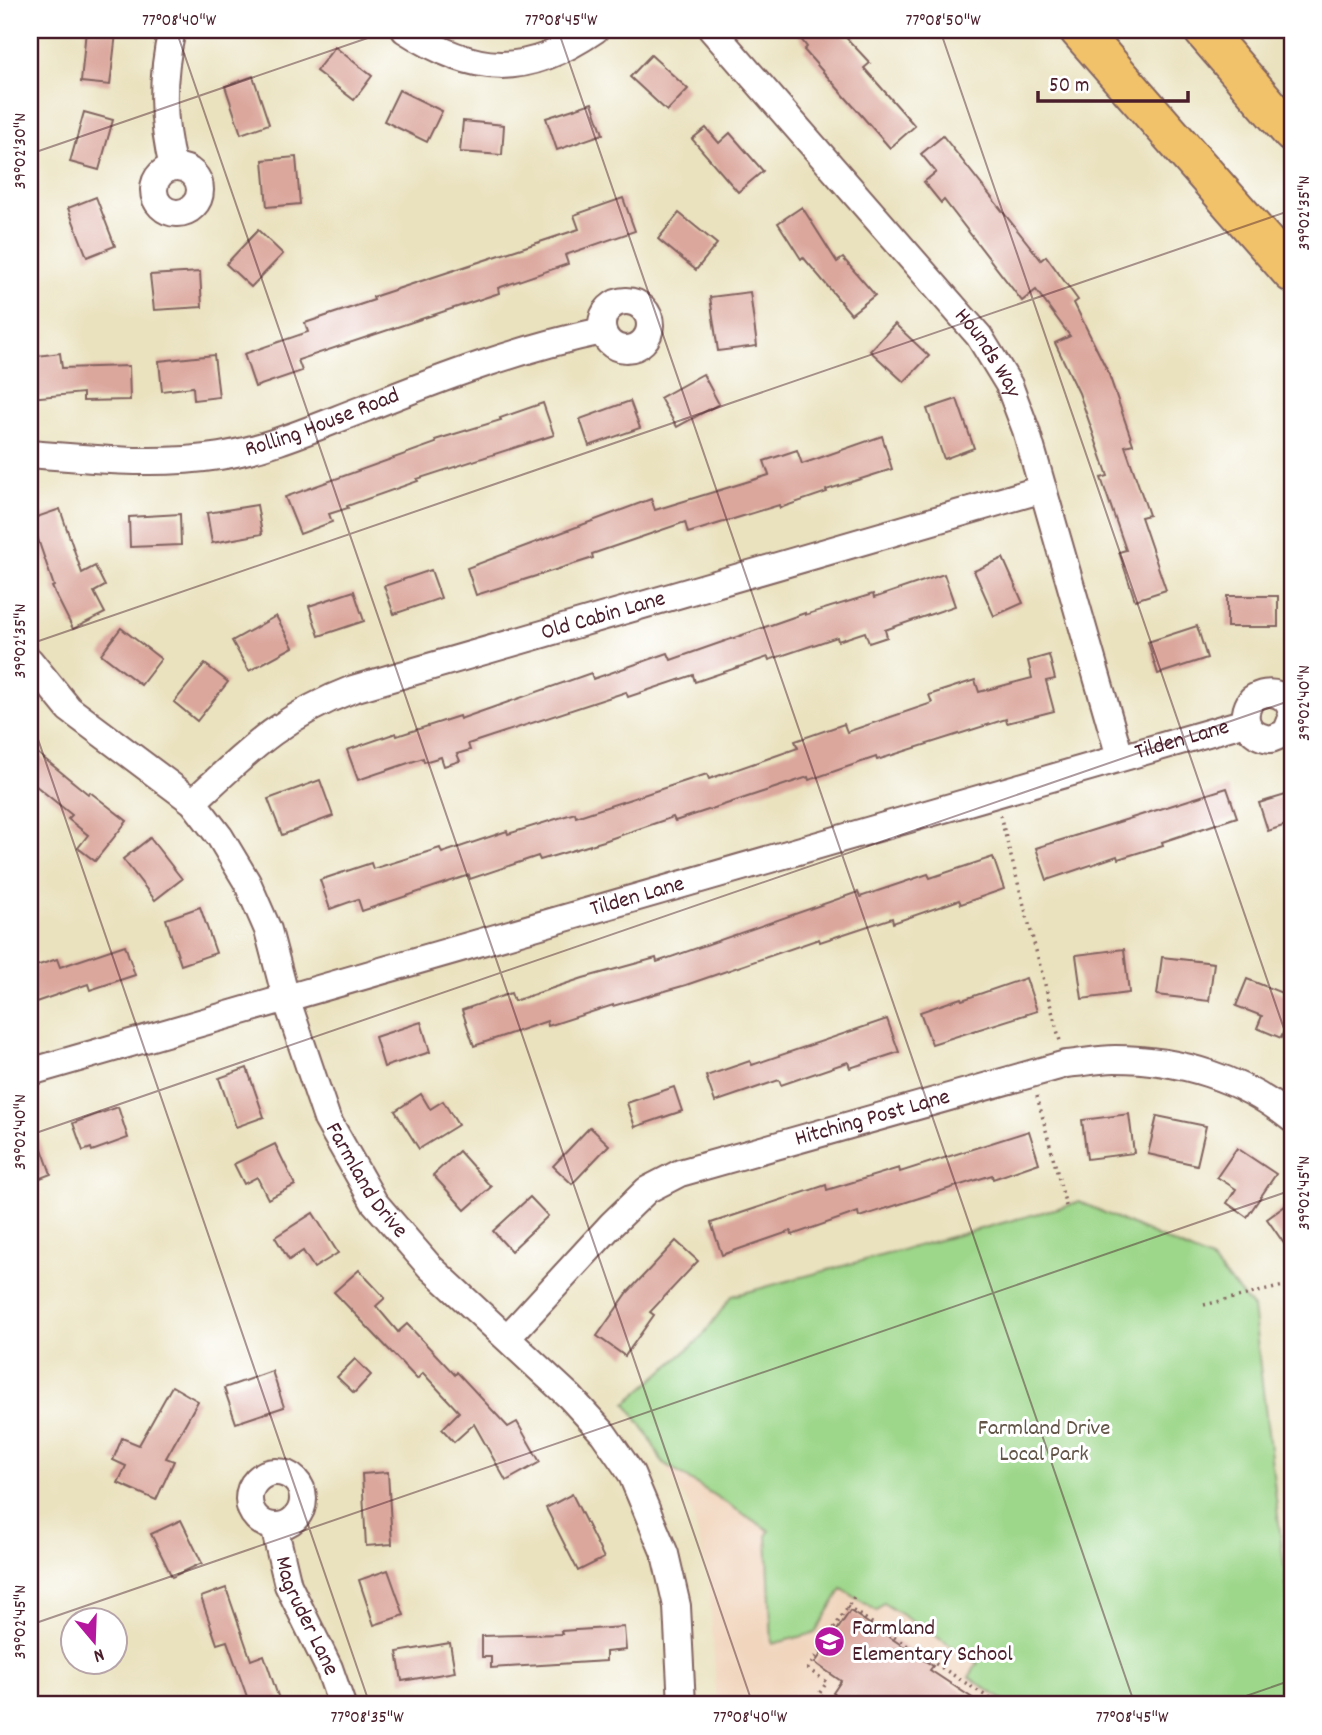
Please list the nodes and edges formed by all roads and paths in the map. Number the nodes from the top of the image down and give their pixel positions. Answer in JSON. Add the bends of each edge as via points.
{"nodes":[{"id":1,"x":172,"y":30,"type":"edge"},
{"id":2,"x":405,"y":30,"type":"edge"},
{"id":3,"x":595,"y":30,"type":"edge"},
{"id":4,"x":712,"y":30,"type":"edge"},
{"id":5,"x":1079,"y":30,"type":"edge"},
{"id":6,"x":1203,"y":30,"type":"edge"},
{"id":7,"x":1292,"y":133,"type":"edge"},
{"id":8,"x":173,"y":167,"type":"dead end"},
{"id":9,"x":1292,"y":272,"type":"edge"},
{"id":10,"x":603,"y":331,"type":"dead end"},
{"id":11,"x":30,"y":453,"type":"edge"},
{"id":12,"x":1043,"y":489,"type":"junction"},
{"id":13,"x":30,"y":661,"type":"edge"},
{"id":14,"x":1292,"y":717,"type":"edge"},
{"id":15,"x":1246,"y":722,"type":"junction"},
{"id":16,"x":1120,"y":757,"type":"junction"},
{"id":17,"x":995,"y":794,"type":"junction"},
{"id":18,"x":193,"y":802,"type":"junction"},
{"id":19,"x":286,"y":998,"type":"junction"},
{"id":20,"x":1066,"y":1063,"type":"junction"},
{"id":21,"x":30,"y":1072,"type":"edge"},
{"id":22,"x":1030,"y":1074,"type":"junction"},
{"id":23,"x":1292,"y":1119,"type":"edge"},
{"id":24,"x":1066,"y":1206,"type":"dead end"},
{"id":25,"x":1292,"y":1284,"type":"edge"},
{"id":26,"x":1203,"y":1305,"type":"dead end"},
{"id":27,"x":507,"y":1339,"type":"junction"},
{"id":28,"x":274,"y":1526,"type":"dead end"},
{"id":29,"x":854,"y":1597,"type":"dead end"},
{"id":30,"x":847,"y":1607,"type":"junction"},
{"id":31,"x":342,"y":1705,"type":"edge"},
{"id":32,"x":682,"y":1705,"type":"edge"},
{"id":33,"x":835,"y":1705,"type":"edge"},
{"id":34,"x":999,"y":1705,"type":"edge"}],
"edges":[{"from":1,"to":8,"type":"street","via":[[163,112]]},
{"from":2,"to":3,"type":"street","via":[[457,58],[499,66],[541,59]]},
{"from":4,"to":12,"type":"street","name":"Hounds Way","via":[[979,336],[1009,385]]},
{"from":5,"to":9,"type":"highway"},
{"from":6,"to":7,"type":"highway"},
{"from":10,"to":11,"type":"street","name":"Rolling House Road","via":[[470,367],[264,446],[222,456],[129,462]]},
{"from":12,"to":16,"type":"street","name":"Hounds Way"},
{"from":12,"to":18,"type":"street","name":"Old Cabin Lane","via":[[353,689],[312,706],[262,738]]},
{"from":13,"to":18,"type":"street","name":"Farmland Drive","via":[[69,709]]},
{"from":14,"to":15,"type":"street","name":"Tilden Lane","via":[[1286,733],[1271,740],[1255,735]]},
{"from":14,"to":15,"type":"street","name":"Tilden Lane","via":[[1288,702],[1267,692],[1247,706]]},
{"from":15,"to":16,"type":"street","name":"Tilden Lane"},
{"from":16,"to":17,"type":"street","name":"Tilden Lane"},
{"from":17,"to":19,"type":"street","name":"Tilden Lane"},
{"from":17,"to":20,"type":"path"},
{"from":18,"to":19,"type":"street","name":"Farmland Drive","via":[[220,837],[259,906]]},
{"from":19,"to":21,"type":"street","name":"Tilden Lane"},
{"from":19,"to":27,"type":"street","name":"Farmland Drive","via":[[327,1119],[374,1202],[430,1267]]},
{"from":20,"to":22,"type":"street","name":"Hitching Post Lane"},
{"from":20,"to":23,"type":"street","name":"Hitching Post Lane","via":[[1166,1062],[1227,1080]]},
{"from":22,"to":24,"type":"path"},
{"from":22,"to":27,"type":"street","name":"Hitching Post Lane","via":[[665,1180],[647,1190],[612,1224]]},
{"from":25,"to":26,"type":"path"},
{"from":27,"to":32,"type":"street","name":"Farmland Drive","via":[[570,1397],[631,1473],[665,1554],[677,1606]]},
{"from":28,"to":31,"type":"street","name":"Magruder Lane","via":[[288,1586]]},
{"from":29,"to":30,"type":"path"},
{"from":30,"to":33,"type":"path","via":[[807,1669],[827,1682],[819,1694]]},
{"from":30,"to":34,"type":"path"}]}
